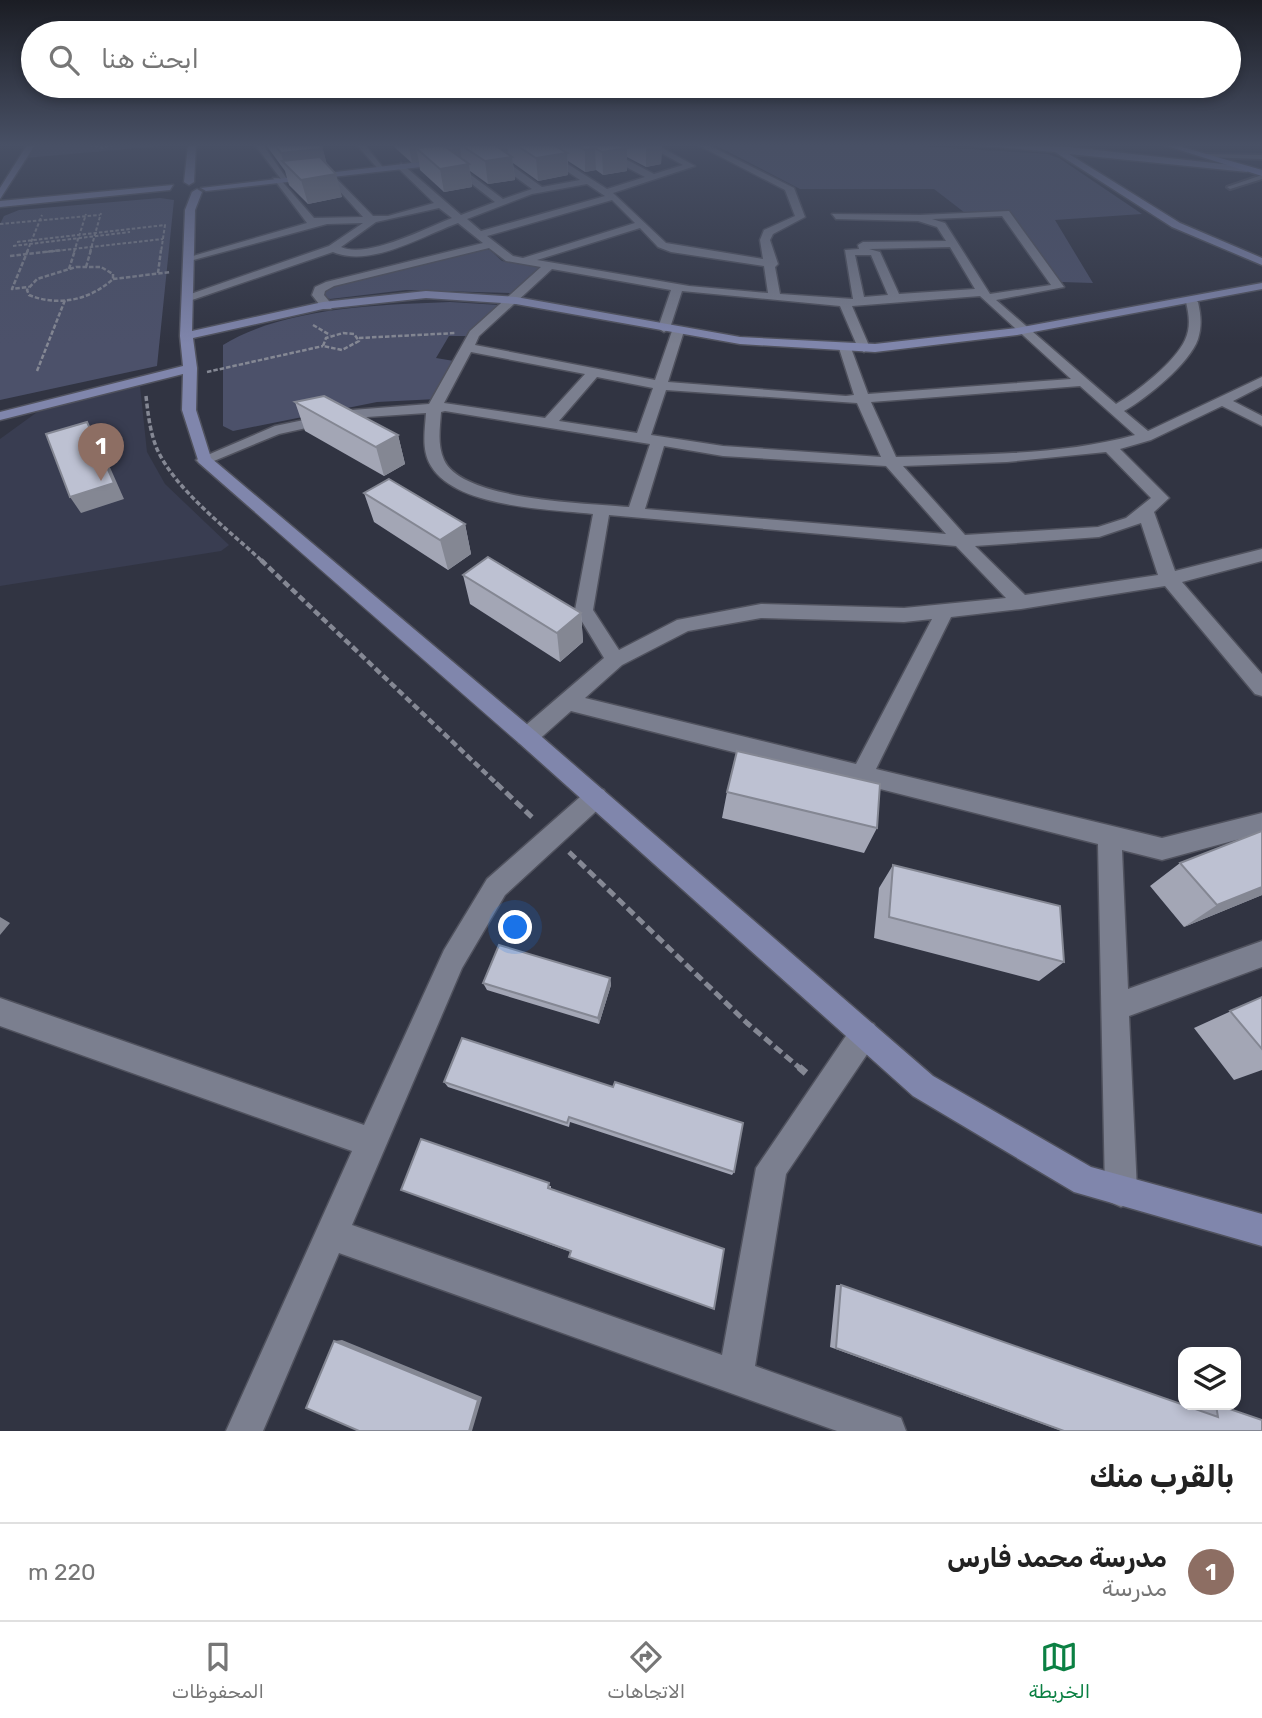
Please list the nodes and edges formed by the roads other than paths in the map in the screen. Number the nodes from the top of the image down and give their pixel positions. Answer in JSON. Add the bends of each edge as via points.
{"nodes":[{"id":1,"x":195,"y":212,"type":"edge"},
{"id":2,"x":304,"y":212,"type":"edge"},
{"id":3,"x":363,"y":212,"type":"edge"},
{"id":4,"x":409,"y":212,"type":"edge"},
{"id":5,"x":450,"y":212,"type":"edge"},
{"id":6,"x":479,"y":212,"type":"edge"},
{"id":7,"x":555,"y":212,"type":"edge"},
{"id":8,"x":629,"y":212,"type":"edge"},
{"id":9,"x":798,"y":212,"type":"edge"},
{"id":10,"x":1155,"y":212,"type":"edge"},
{"id":11,"x":836,"y":216,"type":"dead end"},
{"id":12,"x":919,"y":218,"type":"junction"},
{"id":13,"x":460,"y":220,"type":"junction"},
{"id":14,"x":325,"y":221,"type":"junction"},
{"id":15,"x":372,"y":221,"type":"junction"},
{"id":16,"x":642,"y":224,"type":"junction"},
{"id":17,"x":480,"y":235,"type":"junction"},
{"id":18,"x":491,"y":244,"type":"junction"},
{"id":19,"x":953,"y":244,"type":"junction"},
{"id":20,"x":333,"y":248,"type":"junction"},
{"id":21,"x":864,"y":252,"type":"junction"},
{"id":22,"x":524,"y":261,"type":"junction"},
{"id":23,"x":1262,"y":262,"type":"edge"},
{"id":24,"x":772,"y":264,"type":"junction"},
{"id":25,"x":190,"y":265,"type":"junction"},
{"id":26,"x":549,"y":267,"type":"junction"},
{"id":27,"x":1262,"y":286,"type":"edge"},
{"id":28,"x":678,"y":287,"type":"junction"},
{"id":29,"x":985,"y":295,"type":"junction"},
{"id":30,"x":188,"y":297,"type":"junction"},
{"id":31,"x":775,"y":297,"type":"junction"},
{"id":32,"x":895,"y":298,"type":"junction"},
{"id":33,"x":1217,"y":298,"type":"junction"},
{"id":34,"x":516,"y":299,"type":"junction"},
{"id":35,"x":859,"y":301,"type":"junction"},
{"id":36,"x":1192,"y":302,"type":"junction"},
{"id":37,"x":1251,"y":302,"type":"dead end"},
{"id":38,"x":845,"y":303,"type":"junction"},
{"id":39,"x":327,"y":306,"type":"junction"},
{"id":40,"x":671,"y":330,"type":"junction"},
{"id":41,"x":1024,"y":331,"type":"junction"},
{"id":42,"x":186,"y":335,"type":"junction"},
{"id":43,"x":471,"y":340,"type":"junction"},
{"id":44,"x":845,"y":348,"type":"junction"},
{"id":45,"x":864,"y":348,"type":"junction"},
{"id":46,"x":190,"y":372,"type":"junction"},
{"id":47,"x":594,"y":372,"type":"junction"},
{"id":48,"x":1262,"y":380,"type":"edge"},
{"id":49,"x":1083,"y":382,"type":"junction"},
{"id":50,"x":660,"y":386,"type":"junction"},
{"id":51,"x":863,"y":400,"type":"junction"},
{"id":52,"x":1221,"y":400,"type":"junction"},
{"id":53,"x":433,"y":408,"type":"junction"},
{"id":54,"x":1115,"y":410,"type":"junction"},
{"id":55,"x":0,"y":416,"type":"edge"},
{"id":56,"x":1262,"y":422,"type":"edge"},
{"id":57,"x":549,"y":423,"type":"junction"},
{"id":58,"x":1146,"y":437,"type":"junction"},
{"id":59,"x":651,"y":439,"type":"junction"},
{"id":60,"x":1110,"y":447,"type":"junction"},
{"id":61,"x":204,"y":460,"type":"junction"},
{"id":62,"x":890,"y":461,"type":"junction"},
{"id":63,"x":602,"y":509,"type":"junction"},
{"id":64,"x":1145,"y":511,"type":"junction"},
{"id":65,"x":635,"y":513,"type":"junction"},
{"id":66,"x":961,"y":541,"type":"junction"},
{"id":67,"x":1262,"y":555,"type":"edge"},
{"id":68,"x":1169,"y":579,"type":"junction"},
{"id":69,"x":1021,"y":603,"type":"junction"},
{"id":70,"x":945,"y":611,"type":"junction"},
{"id":71,"x":615,"y":660,"type":"junction"},
{"id":72,"x":1262,"y":688,"type":"edge"},
{"id":73,"x":567,"y":702,"type":"junction"},
{"id":74,"x":527,"y":737,"type":"junction"},
{"id":75,"x":862,"y":775,"type":"junction"},
{"id":76,"x":596,"y":797,"type":"junction"},
{"id":77,"x":1262,"y":823,"type":"edge"},
{"id":78,"x":1110,"y":836,"type":"junction"},
{"id":79,"x":1262,"y":954,"type":"edge"},
{"id":80,"x":1116,"y":1007,"type":"junction"},
{"id":81,"x":0,"y":1012,"type":"edge"},
{"id":82,"x":864,"y":1034,"type":"junction"},
{"id":83,"x":372,"y":1143,"type":"junction"},
{"id":84,"x":1121,"y":1191,"type":"junction"},
{"id":85,"x":1262,"y":1230,"type":"edge"},
{"id":86,"x":331,"y":1234,"type":"junction"},
{"id":87,"x":736,"y":1377,"type":"junction"},
{"id":88,"x":244,"y":1431,"type":"edge"},
{"id":89,"x":888,"y":1431,"type":"edge"}],
"edges":[{"from":1,"to":25,"type":"main road"},
{"from":2,"to":14,"type":"street","via":[[311,221]]},
{"from":3,"to":15,"type":"street"},
{"from":4,"to":15,"type":"street"},
{"from":5,"to":13,"type":"street"},
{"from":6,"to":13,"type":"street"},
{"from":7,"to":17,"type":"street"},
{"from":8,"to":16,"type":"street"},
{"from":9,"to":24,"type":"street","via":[[800,217],[768,232],[765,240]]},
{"from":10,"to":23,"type":"main road"},
{"from":11,"to":12,"type":"street"},
{"from":12,"to":19,"type":"street","via":[[941,225]]},
{"from":12,"to":29,"type":"street","via":[[1005,213],[1058,287]]},
{"from":13,"to":17,"type":"street"},
{"from":13,"to":20,"type":"street","via":[[371,252],[347,254]]},
{"from":14,"to":15,"type":"street"},
{"from":14,"to":25,"type":"street"},
{"from":15,"to":20,"type":"street"},
{"from":16,"to":22,"type":"street"},
{"from":16,"to":24,"type":"street","via":[[662,245],[675,250]]},
{"from":17,"to":18,"type":"street"},
{"from":18,"to":22,"type":"street","via":[[510,258]]},
{"from":18,"to":39,"type":"street","via":[[330,284],[319,289],[318,295]]},
{"from":19,"to":21,"type":"street","via":[[863,245]]},
{"from":19,"to":29,"type":"street"},
{"from":20,"to":30,"type":"street"},
{"from":21,"to":32,"type":"street","via":[[875,252]]},
{"from":21,"to":35,"type":"street","via":[[849,252]]},
{"from":22,"to":26,"type":"street"},
{"from":24,"to":31,"type":"street"},
{"from":25,"to":30,"type":"main road"},
{"from":26,"to":28,"type":"street"},
{"from":26,"to":34,"type":"street"},
{"from":27,"to":33,"type":"main road"},
{"from":28,"to":31,"type":"street"},
{"from":28,"to":40,"type":"street"},
{"from":29,"to":32,"type":"street"},
{"from":29,"to":41,"type":"street"},
{"from":30,"to":42,"type":"main road"},
{"from":31,"to":38,"type":"street"},
{"from":32,"to":35,"type":"street"},
{"from":33,"to":36,"type":"main road"},
{"from":33,"to":37,"type":"main road"},
{"from":34,"to":39,"type":"main road","via":[[412,295]]},
{"from":34,"to":40,"type":"main road"},
{"from":34,"to":43,"type":"street"},
{"from":35,"to":38,"type":"street"},
{"from":36,"to":41,"type":"main road"},
{"from":36,"to":54,"type":"street","via":[[1196,320],[1191,342],[1146,393]]},
{"from":38,"to":45,"type":"street"},
{"from":39,"to":42,"type":"main road"},
{"from":40,"to":44,"type":"main road"},
{"from":40,"to":50,"type":"street"},
{"from":41,"to":45,"type":"main road"},
{"from":41,"to":49,"type":"street"},
{"from":42,"to":46,"type":"main road"},
{"from":43,"to":47,"type":"street"},
{"from":43,"to":53,"type":"street"},
{"from":44,"to":45,"type":"main road"},
{"from":44,"to":51,"type":"street"},
{"from":46,"to":55,"type":"main road","via":[[144,379]]},
{"from":46,"to":61,"type":"main road","via":[[188,410]]},
{"from":47,"to":50,"type":"street"},
{"from":47,"to":57,"type":"street"},
{"from":48,"to":52,"type":"street"},
{"from":49,"to":51,"type":"street"},
{"from":49,"to":54,"type":"street"},
{"from":50,"to":51,"type":"street"},
{"from":50,"to":59,"type":"street"},
{"from":51,"to":62,"type":"street"},
{"from":52,"to":56,"type":"street"},
{"from":52,"to":58,"type":"street"},
{"from":53,"to":57,"type":"street"},
{"from":53,"to":61,"type":"street","via":[[352,414],[275,430]]},
{"from":53,"to":63,"type":"street","via":[[431,442],[438,465],[461,483],[497,499]]},
{"from":54,"to":58,"type":"street"},
{"from":57,"to":59,"type":"street"},
{"from":58,"to":60,"type":"street"},
{"from":59,"to":62,"type":"street","via":[[723,451]]},
{"from":59,"to":65,"type":"street"},
{"from":60,"to":62,"type":"street"},
{"from":60,"to":64,"type":"street","via":[[1161,498]]},
{"from":61,"to":74,"type":"main road"},
{"from":62,"to":66,"type":"street"},
{"from":63,"to":65,"type":"street"},
{"from":63,"to":71,"type":"street","via":[[584,610]]},
{"from":64,"to":66,"type":"street","via":[[1132,522],[1098,532]]},
{"from":64,"to":68,"type":"street"},
{"from":65,"to":66,"type":"street"},
{"from":66,"to":69,"type":"street"},
{"from":67,"to":68,"type":"street"},
{"from":68,"to":69,"type":"street"},
{"from":68,"to":72,"type":"street"},
{"from":69,"to":70,"type":"street"},
{"from":70,"to":71,"type":"street","via":[[904,615],[761,611],[684,625]]},
{"from":70,"to":75,"type":"street"},
{"from":71,"to":73,"type":"street"},
{"from":73,"to":74,"type":"street"},
{"from":73,"to":75,"type":"street"},
{"from":74,"to":76,"type":"main road"},
{"from":75,"to":78,"type":"street"},
{"from":76,"to":82,"type":"main road"},
{"from":76,"to":83,"type":"street","via":[[495,887],[453,959]]},
{"from":77,"to":78,"type":"street","via":[[1162,849]]},
{"from":78,"to":80,"type":"street"},
{"from":79,"to":80,"type":"street"},
{"from":80,"to":84,"type":"street"},
{"from":81,"to":83,"type":"street"},
{"from":82,"to":84,"type":"main road","via":[[923,1086],[1084,1181]]},
{"from":82,"to":87,"type":"street","via":[[771,1168]]},
{"from":83,"to":86,"type":"street"},
{"from":84,"to":85,"type":"main road"},
{"from":86,"to":87,"type":"street"},
{"from":86,"to":88,"type":"street"},
{"from":87,"to":89,"type":"street"}]}
